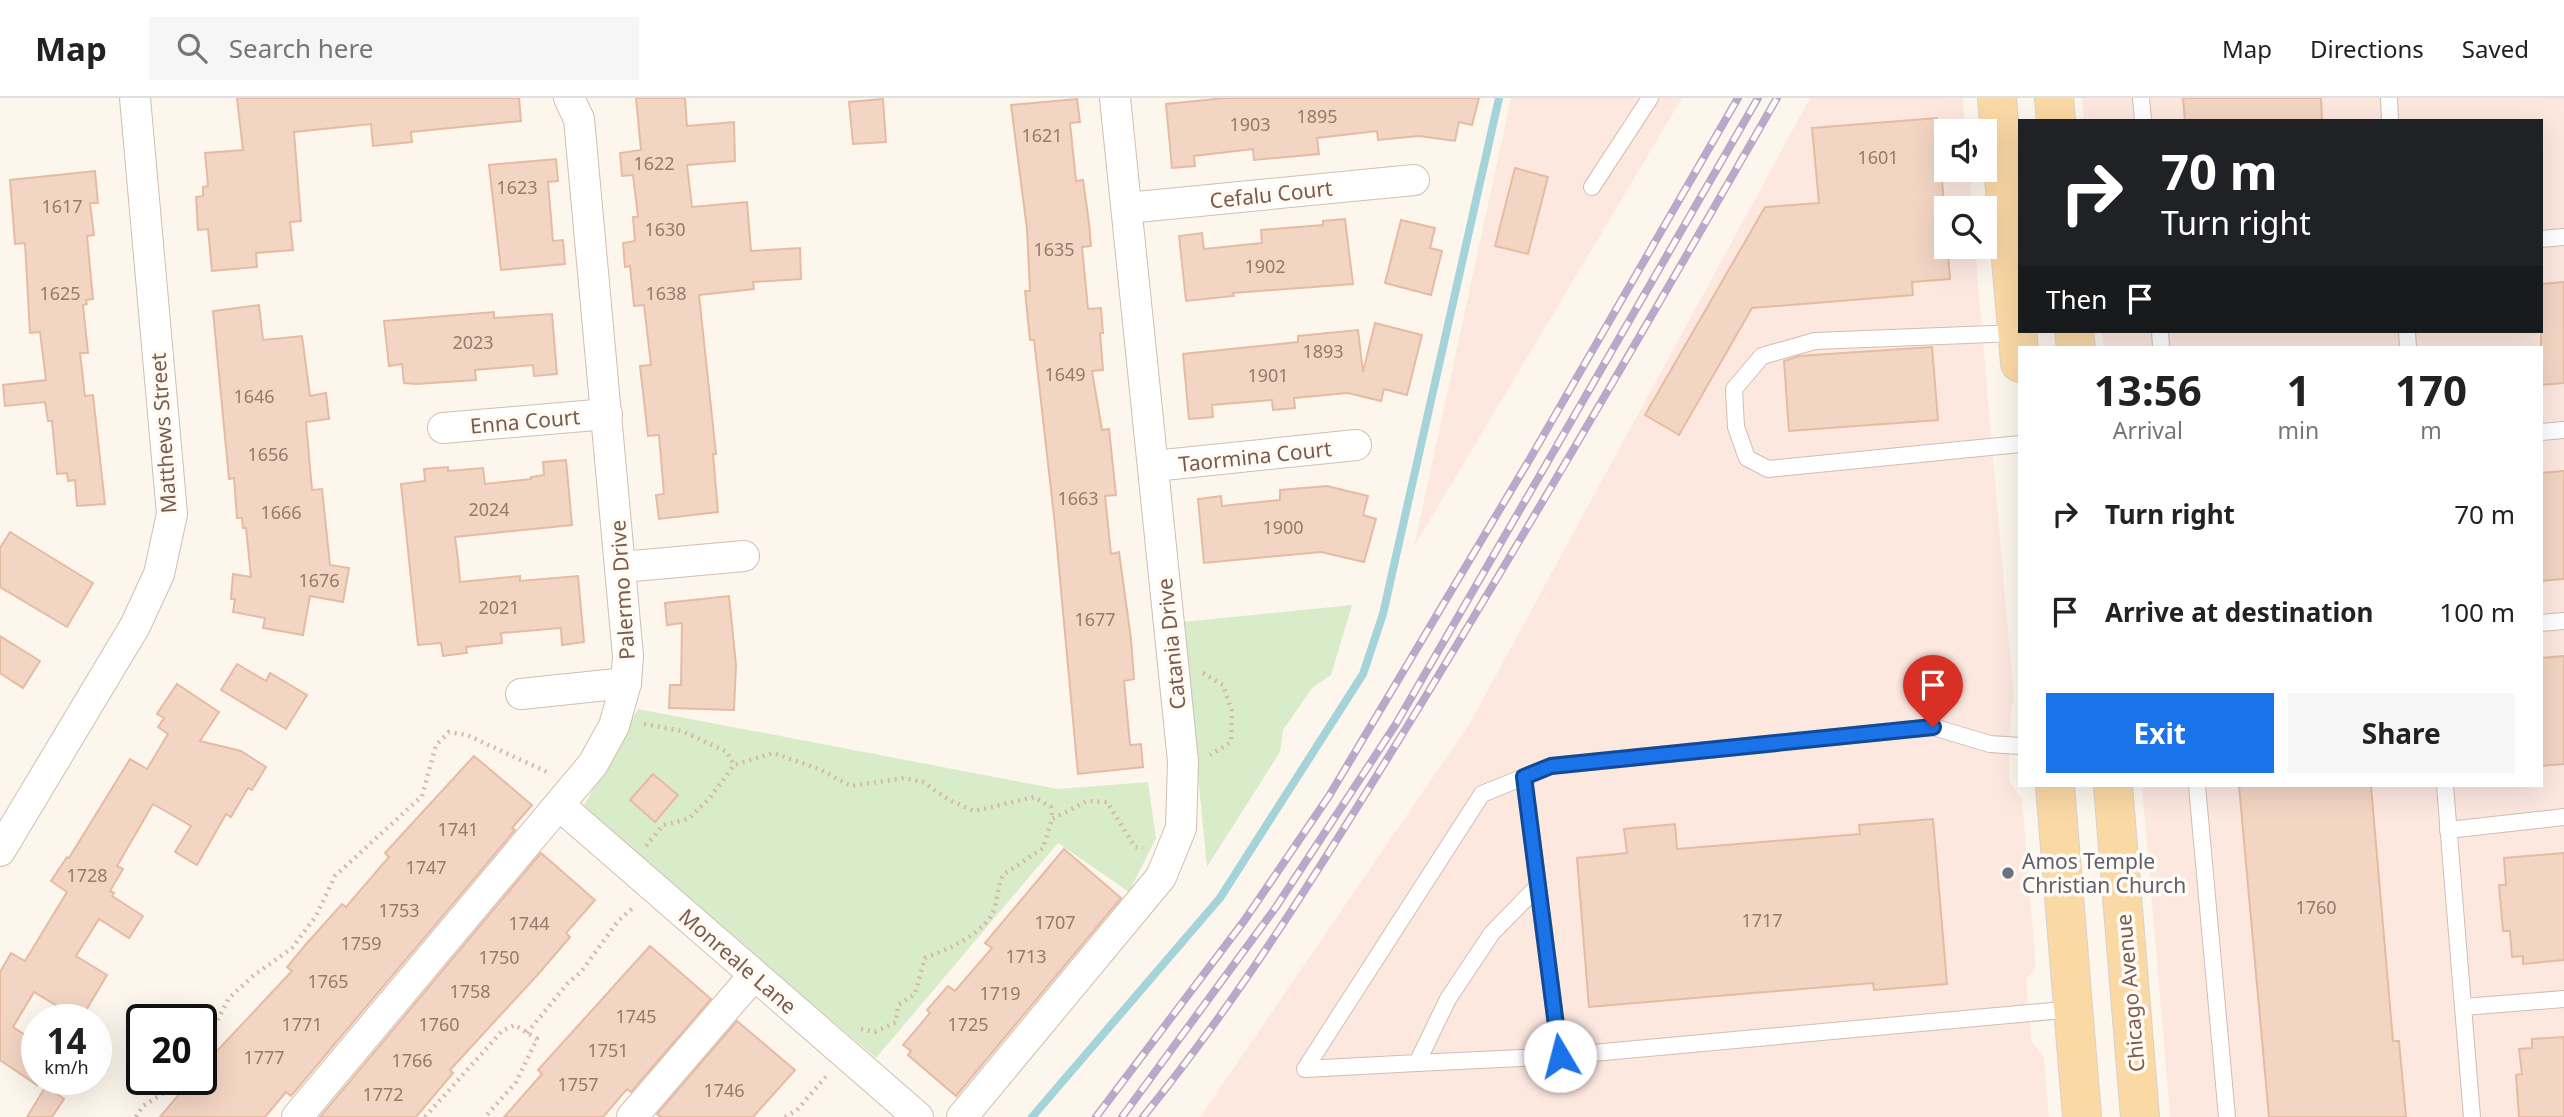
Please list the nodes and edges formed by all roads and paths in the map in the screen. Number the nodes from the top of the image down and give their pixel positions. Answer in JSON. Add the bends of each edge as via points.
{"nodes":[{"id":1,"x":135,"y":98,"type":"edge"},
{"id":2,"x":1115,"y":98,"type":"edge"},
{"id":3,"x":1650,"y":98,"type":"edge"},
{"id":4,"x":1997,"y":98,"type":"edge"},
{"id":5,"x":2054,"y":98,"type":"edge"},
{"id":6,"x":2141,"y":98,"type":"edge"},
{"id":7,"x":2389,"y":98,"type":"edge"},
{"id":8,"x":579,"y":105,"type":"edge"},
{"id":9,"x":2056,"y":119,"type":"edge"},
{"id":10,"x":2143,"y":119,"type":"edge"},
{"id":11,"x":2390,"y":119,"type":"edge"},
{"id":12,"x":1414,"y":180,"type":"dead end"},
{"id":13,"x":1592,"y":187,"type":"dead end"},
{"id":14,"x":1127,"y":208,"type":"junction"},
{"id":15,"x":2564,"y":237,"type":"edge"},
{"id":16,"x":2543,"y":239,"type":"edge"},
{"id":17,"x":2018,"y":348,"type":"edge"},
{"id":18,"x":607,"y":414,"type":"junction"},
{"id":19,"x":443,"y":428,"type":"dead end"},
{"id":20,"x":2564,"y":430,"type":"edge"},
{"id":21,"x":2543,"y":432,"type":"edge"},
{"id":22,"x":2018,"y":444,"type":"edge"},
{"id":23,"x":1356,"y":445,"type":"dead end"},
{"id":24,"x":1154,"y":466,"type":"junction"},
{"id":25,"x":744,"y":556,"type":"dead end"},
{"id":26,"x":622,"y":567,"type":"junction"},
{"id":27,"x":2564,"y":621,"type":"edge"},
{"id":28,"x":2543,"y":623,"type":"edge"},
{"id":29,"x":1196,"y":669,"type":"dead end"},
{"id":30,"x":521,"y":694,"type":"dead end"},
{"id":31,"x":622,"y":697,"type":"junction"},
{"id":32,"x":2018,"y":746,"type":"edge"},
{"id":33,"x":1202,"y":761,"type":"dead end"},
{"id":34,"x":734,"y":765,"type":"junction"},
{"id":35,"x":1524,"y":777,"type":"junction"},
{"id":36,"x":2055,"y":787,"type":"edge"},
{"id":37,"x":2113,"y":787,"type":"edge"},
{"id":38,"x":2197,"y":787,"type":"edge"},
{"id":39,"x":2445,"y":787,"type":"edge"},
{"id":40,"x":567,"y":795,"type":"junction"},
{"id":41,"x":2564,"y":817,"type":"edge"},
{"id":42,"x":1052,"y":819,"type":"junction"},
{"id":43,"x":2448,"y":830,"type":"junction"},
{"id":44,"x":0,"y":851,"type":"edge"},
{"id":45,"x":639,"y":855,"type":"dead end"},
{"id":46,"x":1170,"y":860,"type":"junction"},
{"id":47,"x":1538,"y":886,"type":"junction"},
{"id":48,"x":653,"y":887,"type":"junction"},
{"id":49,"x":754,"y":975,"type":"junction"},
{"id":50,"x":2564,"y":999,"type":"edge"},
{"id":51,"x":2463,"y":1007,"type":"junction"},
{"id":52,"x":2074,"y":1009,"type":"junction"},
{"id":53,"x":217,"y":1021,"type":"edge"},
{"id":54,"x":852,"y":1024,"type":"dead end"},
{"id":55,"x":527,"y":1033,"type":"junction"},
{"id":56,"x":846,"y":1054,"type":"junction"},
{"id":57,"x":1560,"y":1056,"type":"junction"},
{"id":58,"x":1417,"y":1063,"type":"junction"},
{"id":59,"x":160,"y":1095,"type":"edge"},
{"id":60,"x":136,"y":1117,"type":"edge"},
{"id":61,"x":297,"y":1117,"type":"edge"},
{"id":62,"x":425,"y":1117,"type":"edge"},
{"id":63,"x":485,"y":1117,"type":"edge"},
{"id":64,"x":632,"y":1117,"type":"edge"},
{"id":65,"x":785,"y":1117,"type":"edge"},
{"id":66,"x":918,"y":1117,"type":"edge"},
{"id":67,"x":962,"y":1117,"type":"edge"},
{"id":68,"x":2082,"y":1117,"type":"edge"},
{"id":69,"x":2140,"y":1117,"type":"edge"},
{"id":70,"x":2227,"y":1117,"type":"edge"},
{"id":71,"x":2472,"y":1117,"type":"edge"}],
"edges":[{"from":1,"to":44,"type":"street","name":"Matthews Street","via":[[172,514],[159,575],[135,626]]},
{"from":2,"to":14,"type":"street","name":"Catania Drive"},
{"from":3,"to":13,"type":"lane"},
{"from":4,"to":17,"type":"main road"},
{"from":5,"to":9,"type":"main road"},
{"from":6,"to":10,"type":"lane"},
{"from":7,"to":11,"type":"lane"},
{"from":8,"to":18,"type":"street","name":"Palermo Drive"},
{"from":12,"to":14,"type":"street","name":"Cefalu Court"},
{"from":14,"to":24,"type":"street","name":"Catania Drive"},
{"from":15,"to":16,"type":"lane"},
{"from":17,"to":22,"type":"lane","via":[[1815,341],[1762,356],[1734,389],[1736,427],[1747,458],[1768,469]]},
{"from":18,"to":19,"type":"street","name":"Enna Court"},
{"from":18,"to":26,"type":"street","name":"Palermo Drive"},
{"from":20,"to":21,"type":"lane"},
{"from":23,"to":24,"type":"street","name":"Taormina Court"},
{"from":24,"to":46,"type":"street","name":"Catania Drive","via":[[1183,761],[1181,828]]},
{"from":25,"to":26,"type":"street"},
{"from":26,"to":31,"type":"street","name":"Palermo Drive","via":[[628,656]]},
{"from":27,"to":28,"type":"lane"},
{"from":29,"to":33,"type":"path","via":[[1223,685],[1232,711],[1231,743]]},
{"from":30,"to":31,"type":"street"},
{"from":31,"to":34,"type":"path","via":[[649,727],[682,731],[727,752]]},
{"from":31,"to":40,"type":"street","name":"Palermo Drive","via":[[593,764]]},
{"from":32,"to":35,"type":"lane","via":[[1990,744],[1933,727],[1551,766]]},
{"from":34,"to":42,"type":"path","via":[[773,753],[851,786],[904,778],[923,782],[974,811],[1034,797],[1051,807]]},
{"from":34,"to":45,"type":"path","via":[[688,819],[663,825]]},
{"from":35,"to":47,"type":"lane"},
{"from":35,"to":58,"type":"lane","via":[[1482,794],[1305,1069]]},
{"from":36,"to":52,"type":"main road"},
{"from":37,"to":69,"type":"main road","name":"Chicago Avenue"},
{"from":38,"to":70,"type":"lane"},
{"from":39,"to":43,"type":"lane"},
{"from":40,"to":48,"type":"street","name":"Monreale Lane"},
{"from":40,"to":53,"type":"path","via":[[467,735],[449,732],[436,745],[422,796],[335,876],[316,916],[292,948],[229,998]]},
{"from":40,"to":61,"type":"street","name":"Palermo Drive"},
{"from":41,"to":43,"type":"lane"},
{"from":42,"to":46,"type":"path","via":[[1087,801],[1107,802],[1135,848]]},
{"from":42,"to":54,"type":"path","via":[[1044,848],[1003,874],[986,924],[946,951],[926,958],[915,994],[898,1004],[896,1023],[875,1032]]},
{"from":43,"to":51,"type":"lane"},
{"from":46,"to":67,"type":"street","name":"Catania Drive","via":[[1161,877]]},
{"from":47,"to":57,"type":"lane"},
{"from":47,"to":58,"type":"lane","via":[[1492,933],[1448,999]]},
{"from":48,"to":49,"type":"street","name":"Monreale Lane"},
{"from":48,"to":55,"type":"path","via":[[618,921]]},
{"from":49,"to":56,"type":"street","name":"Monreale Lane"},
{"from":49,"to":64,"type":"street"},
{"from":50,"to":51,"type":"lane"},
{"from":51,"to":71,"type":"lane"},
{"from":52,"to":57,"type":"lane"},
{"from":52,"to":68,"type":"main road"},
{"from":55,"to":62,"type":"path","via":[[515,1025],[502,1031]]},
{"from":55,"to":63,"type":"path","via":[[537,1039],[516,1082]]},
{"from":56,"to":65,"type":"path","via":[[797,1111]]},
{"from":56,"to":66,"type":"street","name":"Monreale Lane"},
{"from":57,"to":58,"type":"lane"},
{"from":59,"to":60,"type":"path"}]}
